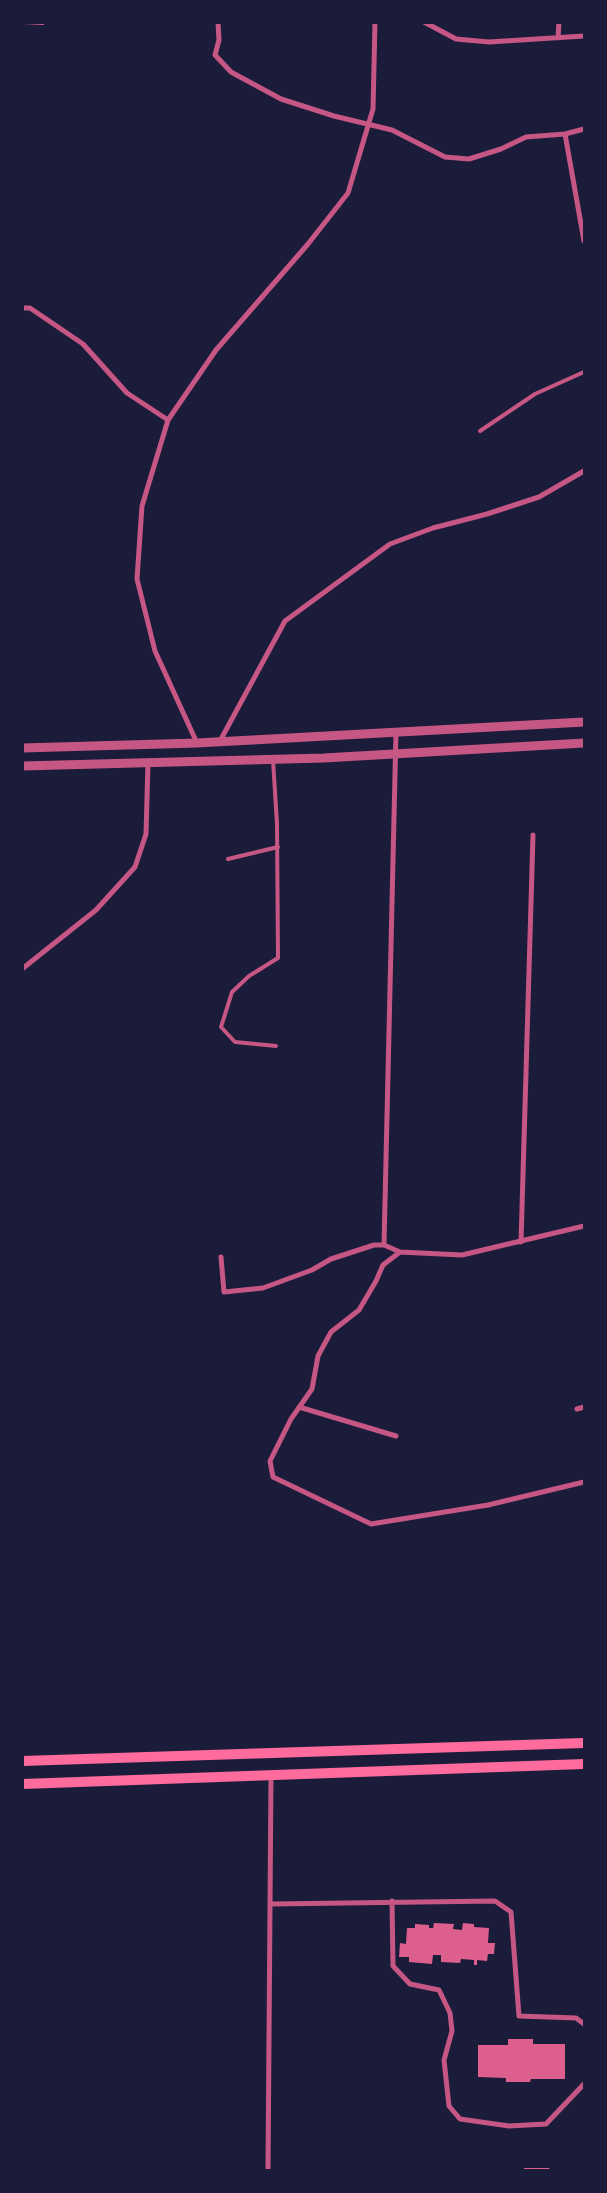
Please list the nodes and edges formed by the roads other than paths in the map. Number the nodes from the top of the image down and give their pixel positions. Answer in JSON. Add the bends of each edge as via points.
{"nodes":[{"id":1,"x":218,"y":22,"type":"edge"},
{"id":2,"x":375,"y":22,"type":"edge"},
{"id":3,"x":424,"y":22,"type":"edge"},
{"id":4,"x":559,"y":22,"type":"edge"},
{"id":5,"x":584,"y":36,"type":"edge"},
{"id":6,"x":558,"y":38,"type":"junction"},
{"id":7,"x":369,"y":124,"type":"junction"},
{"id":8,"x":584,"y":129,"type":"edge"},
{"id":9,"x":565,"y":134,"type":"junction"},
{"id":10,"x":584,"y":241,"type":"edge"},
{"id":11,"x":22,"y":308,"type":"edge"},
{"id":12,"x":584,"y":372,"type":"edge"},
{"id":13,"x":168,"y":420,"type":"junction"},
{"id":14,"x":480,"y":431,"type":"dead end"},
{"id":15,"x":584,"y":471,"type":"edge"},
{"id":16,"x":584,"y":722,"type":"edge"},
{"id":17,"x":396,"y":732,"type":"junction"},
{"id":18,"x":220,"y":741,"type":"junction"},
{"id":19,"x":197,"y":743,"type":"junction"},
{"id":20,"x":584,"y":743,"type":"edge"},
{"id":21,"x":22,"y":748,"type":"edge"},
{"id":22,"x":394,"y":756,"type":"junction"},
{"id":23,"x":273,"y":760,"type":"junction"},
{"id":24,"x":148,"y":763,"type":"junction"},
{"id":25,"x":22,"y":766,"type":"edge"},
{"id":26,"x":533,"y":835,"type":"dead end"},
{"id":27,"x":278,"y":847,"type":"junction"},
{"id":28,"x":228,"y":859,"type":"dead end"},
{"id":29,"x":22,"y":969,"type":"edge"},
{"id":30,"x":276,"y":1046,"type":"dead end"},
{"id":31,"x":584,"y":1226,"type":"edge"},
{"id":32,"x":521,"y":1242,"type":"junction"},
{"id":33,"x":384,"y":1245,"type":"junction"},
{"id":34,"x":400,"y":1252,"type":"junction"},
{"id":35,"x":221,"y":1257,"type":"dead end"},
{"id":36,"x":300,"y":1407,"type":"junction"},
{"id":37,"x":584,"y":1407,"type":"edge"},
{"id":38,"x":577,"y":1409,"type":"dead end"},
{"id":39,"x":396,"y":1436,"type":"dead end"},
{"id":40,"x":584,"y":1482,"type":"edge"},
{"id":41,"x":584,"y":1743,"type":"edge"},
{"id":42,"x":22,"y":1761,"type":"edge"},
{"id":43,"x":584,"y":1764,"type":"edge"},
{"id":44,"x":270,"y":1774,"type":"junction"},
{"id":45,"x":22,"y":1784,"type":"edge"},
{"id":46,"x":392,"y":1901,"type":"junction"},
{"id":47,"x":271,"y":1904,"type":"junction"},
{"id":48,"x":584,"y":2024,"type":"edge"},
{"id":49,"x":584,"y":2084,"type":"edge"},
{"id":50,"x":268,"y":2170,"type":"edge"}],
"edges":[{"from":1,"to":7,"type":"street","via":[[219,40],[215,55],[231,72],[280,99]]},
{"from":2,"to":7,"type":"street","via":[[373,109]]},
{"from":3,"to":6,"type":"street","via":[[456,38],[489,42]]},
{"from":4,"to":6,"type":"street"},
{"from":5,"to":6,"type":"street"},
{"from":7,"to":9,"type":"street","via":[[392,130],[445,157],[469,159],[526,137]]},
{"from":7,"to":13,"type":"street","via":[[348,193],[216,350]]},
{"from":8,"to":9,"type":"street"},
{"from":9,"to":10,"type":"street"},
{"from":11,"to":13,"type":"street","via":[[30,308],[84,344],[127,393]]},
{"from":12,"to":14,"type":"lane","via":[[535,394]]},
{"from":13,"to":19,"type":"street","via":[[142,506],[137,579],[155,651]]},
{"from":15,"to":18,"type":"street","via":[[539,498],[433,528],[390,544],[285,621]]},
{"from":16,"to":17,"type":"street"},
{"from":17,"to":18,"type":"street"},
{"from":17,"to":22,"type":"street"},
{"from":18,"to":19,"type":"street"},
{"from":19,"to":21,"type":"street"},
{"from":20,"to":22,"type":"street"},
{"from":22,"to":23,"type":"street"},
{"from":22,"to":33,"type":"street"},
{"from":23,"to":24,"type":"street"},
{"from":23,"to":27,"type":"lane"},
{"from":24,"to":25,"type":"street"},
{"from":24,"to":29,"type":"street","via":[[146,834],[135,867],[96,910]]},
{"from":26,"to":32,"type":"street"},
{"from":27,"to":28,"type":"lane"},
{"from":27,"to":30,"type":"lane","via":[[278,958],[249,976],[232,992],[221,1027],[235,1042]]},
{"from":31,"to":32,"type":"street"},
{"from":32,"to":34,"type":"street","via":[[462,1255]]},
{"from":33,"to":34,"type":"street"},
{"from":33,"to":35,"type":"street","via":[[358,1249],[263,1288],[224,1292]]},
{"from":34,"to":36,"type":"street","via":[[383,1265],[359,1310],[331,1332],[318,1356],[312,1389]]},
{"from":36,"to":39,"type":"street"},
{"from":36,"to":40,"type":"street","via":[[270,1461],[273,1477],[371,1524],[488,1505]]},
{"from":37,"to":38,"type":"street"},
{"from":41,"to":42,"type":"main road"},
{"from":43,"to":44,"type":"main road"},
{"from":44,"to":45,"type":"main road"},
{"from":44,"to":47,"type":"street"},
{"from":46,"to":47,"type":"street"},
{"from":46,"to":48,"type":"street","via":[[494,1901],[510,1912],[519,2016],[576,2018]]},
{"from":46,"to":49,"type":"street","via":[[393,1966],[410,1984],[438,1990],[450,2013],[452,2031],[444,2060],[448,2106],[460,2119],[509,2126],[546,2124]]},
{"from":47,"to":50,"type":"street"}]}
